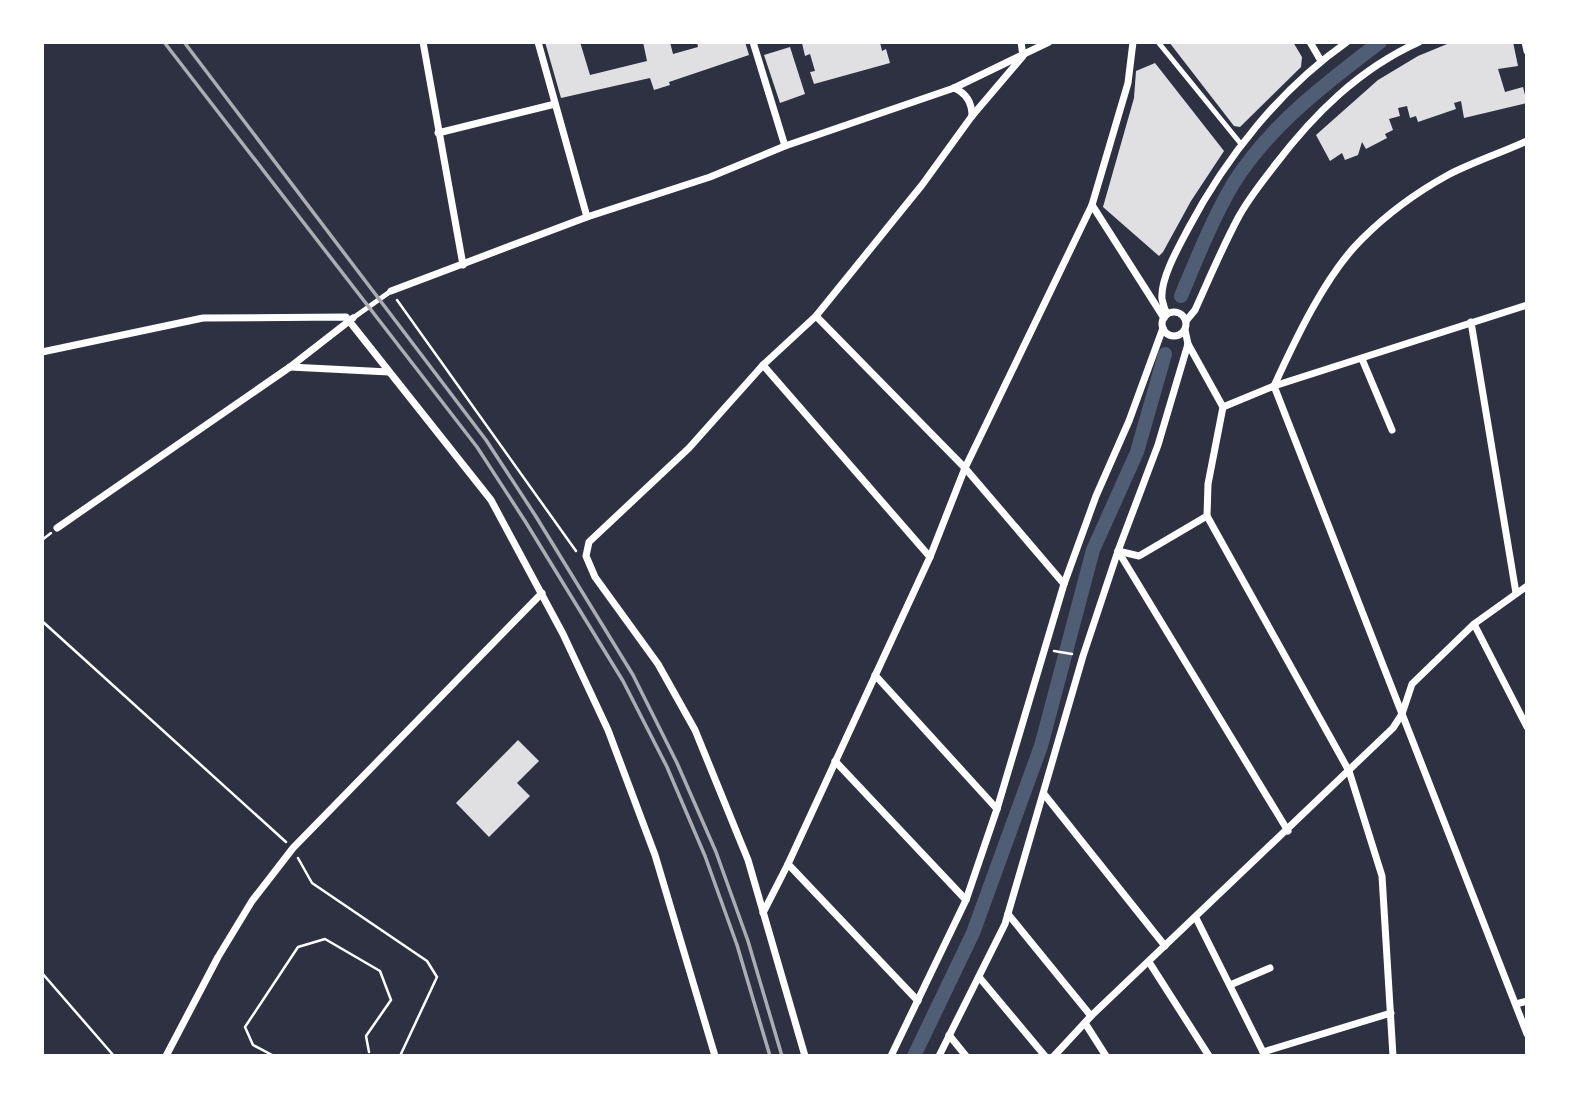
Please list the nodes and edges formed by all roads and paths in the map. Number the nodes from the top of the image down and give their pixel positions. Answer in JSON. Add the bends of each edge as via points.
{"nodes":[{"id":1,"x":423,"y":42,"type":"edge"},
{"id":2,"x":538,"y":42,"type":"edge"},
{"id":3,"x":753,"y":42,"type":"edge"},
{"id":4,"x":1021,"y":42,"type":"edge"},
{"id":5,"x":1049,"y":42,"type":"edge"},
{"id":6,"x":1133,"y":42,"type":"edge"},
{"id":7,"x":1158,"y":42,"type":"edge"},
{"id":8,"x":1310,"y":42,"type":"edge"},
{"id":9,"x":1348,"y":42,"type":"edge"},
{"id":10,"x":1419,"y":42,"type":"edge"},
{"id":11,"x":1525,"y":42,"type":"edge"},
{"id":12,"x":1527,"y":51,"type":"edge"},
{"id":13,"x":1023,"y":56,"type":"junction"},
{"id":14,"x":1321,"y":61,"type":"junction"},
{"id":15,"x":954,"y":88,"type":"junction"},
{"id":16,"x":555,"y":104,"type":"junction"},
{"id":17,"x":972,"y":116,"type":"junction"},
{"id":18,"x":438,"y":133,"type":"junction"},
{"id":19,"x":1527,"y":141,"type":"edge"},
{"id":20,"x":1241,"y":144,"type":"junction"},
{"id":21,"x":785,"y":146,"type":"junction"},
{"id":22,"x":1092,"y":205,"type":"junction"},
{"id":23,"x":587,"y":217,"type":"junction"},
{"id":24,"x":463,"y":265,"type":"junction"},
{"id":25,"x":391,"y":291,"type":"junction"},
{"id":26,"x":1527,"y":305,"type":"edge"},
{"id":27,"x":816,"y":316,"type":"junction"},
{"id":28,"x":1165,"y":316,"type":"junction"},
{"id":29,"x":351,"y":320,"type":"junction"},
{"id":30,"x":1471,"y":322,"type":"junction"},
{"id":31,"x":1185,"y":326,"type":"junction"},
{"id":32,"x":1163,"y":328,"type":"junction"},
{"id":33,"x":42,"y":342,"type":"edge"},
{"id":34,"x":1188,"y":344,"type":"junction"},
{"id":35,"x":43,"y":352,"type":"edge"},
{"id":36,"x":1362,"y":359,"type":"junction"},
{"id":37,"x":763,"y":365,"type":"junction"},
{"id":38,"x":290,"y":367,"type":"junction"},
{"id":39,"x":389,"y":372,"type":"junction"},
{"id":40,"x":1274,"y":386,"type":"junction"},
{"id":41,"x":1223,"y":407,"type":"junction"},
{"id":42,"x":1392,"y":430,"type":"dead end"},
{"id":43,"x":965,"y":468,"type":"junction"},
{"id":44,"x":1207,"y":516,"type":"junction"},
{"id":45,"x":57,"y":528,"type":"dead end"},
{"id":46,"x":1118,"y":551,"type":"junction"},
{"id":47,"x":582,"y":555,"type":"junction"},
{"id":48,"x":930,"y":557,"type":"junction"},
{"id":49,"x":1064,"y":584,"type":"junction"},
{"id":50,"x":1527,"y":586,"type":"edge"},
{"id":51,"x":542,"y":593,"type":"junction"},
{"id":52,"x":1516,"y":593,"type":"junction"},
{"id":53,"x":42,"y":621,"type":"edge"},
{"id":54,"x":1474,"y":624,"type":"junction"},
{"id":55,"x":1044,"y":649,"type":"junction"},
{"id":56,"x":1083,"y":656,"type":"junction"},
{"id":57,"x":875,"y":675,"type":"junction"},
{"id":58,"x":1402,"y":714,"type":"junction"},
{"id":59,"x":1527,"y":727,"type":"edge"},
{"id":60,"x":835,"y":761,"type":"junction"},
{"id":61,"x":1349,"y":771,"type":"junction"},
{"id":62,"x":1044,"y":794,"type":"junction"},
{"id":63,"x":997,"y":809,"type":"junction"},
{"id":64,"x":1287,"y":831,"type":"junction"},
{"id":65,"x":293,"y":848,"type":"junction"},
{"id":66,"x":788,"y":864,"type":"junction"},
{"id":67,"x":965,"y":900,"type":"junction"},
{"id":68,"x":763,"y":913,"type":"junction"},
{"id":69,"x":1008,"y":914,"type":"junction"},
{"id":70,"x":1196,"y":918,"type":"junction"},
{"id":71,"x":1165,"y":946,"type":"junction"},
{"id":72,"x":1149,"y":962,"type":"junction"},
{"id":73,"x":1270,"y":968,"type":"dead end"},
{"id":74,"x":42,"y":973,"type":"edge"},
{"id":75,"x":979,"y":976,"type":"junction"},
{"id":76,"x":1230,"y":985,"type":"junction"},
{"id":77,"x":919,"y":1001,"type":"junction"},
{"id":78,"x":1527,"y":1001,"type":"edge"},
{"id":79,"x":1516,"y":1004,"type":"junction"},
{"id":80,"x":1391,"y":1013,"type":"junction"},
{"id":81,"x":1091,"y":1016,"type":"junction"},
{"id":82,"x":1085,"y":1023,"type":"junction"},
{"id":83,"x":1527,"y":1034,"type":"edge"},
{"id":84,"x":949,"y":1035,"type":"junction"},
{"id":85,"x":369,"y":1052,"type":"dead end"},
{"id":86,"x":1264,"y":1054,"type":"edge"},
{"id":87,"x":114,"y":1056,"type":"edge"},
{"id":88,"x":166,"y":1056,"type":"edge"},
{"id":89,"x":274,"y":1056,"type":"edge"},
{"id":90,"x":400,"y":1056,"type":"edge"},
{"id":91,"x":715,"y":1056,"type":"edge"},
{"id":92,"x":805,"y":1056,"type":"edge"},
{"id":93,"x":891,"y":1056,"type":"edge"},
{"id":94,"x":939,"y":1056,"type":"edge"},
{"id":95,"x":966,"y":1056,"type":"edge"},
{"id":96,"x":1045,"y":1056,"type":"edge"},
{"id":97,"x":1054,"y":1056,"type":"edge"},
{"id":98,"x":1106,"y":1056,"type":"edge"},
{"id":99,"x":1209,"y":1056,"type":"edge"},
{"id":100,"x":1393,"y":1056,"type":"edge"}],
"edges":[{"from":1,"to":18,"type":"street"},
{"from":2,"to":16,"type":"street"},
{"from":3,"to":21,"type":"street"},
{"from":4,"to":13,"type":"street"},
{"from":5,"to":13,"type":"street"},
{"from":6,"to":22,"type":"street","via":[[1128,83]]},
{"from":7,"to":20,"type":"street"},
{"from":8,"to":14,"type":"street"},
{"from":9,"to":14,"type":"street"},
{"from":10,"to":31,"type":"street","via":[[1359,77],[1292,143],[1238,216]]},
{"from":11,"to":12,"type":"street"},
{"from":13,"to":15,"type":"street"},
{"from":13,"to":17,"type":"street"},
{"from":14,"to":20,"type":"street"},
{"from":15,"to":17,"type":"street","via":[[962,91],[972,106]]},
{"from":15,"to":21,"type":"street"},
{"from":16,"to":18,"type":"street"},
{"from":16,"to":23,"type":"street"},
{"from":17,"to":27,"type":"street"},
{"from":18,"to":24,"type":"street"},
{"from":19,"to":40,"type":"street","via":[[1416,194],[1361,240],[1327,286]]},
{"from":20,"to":28,"type":"street","via":[[1207,194],[1177,251],[1162,298]]},
{"from":21,"to":23,"type":"street","via":[[710,177]]},
{"from":22,"to":28,"type":"street"},
{"from":22,"to":43,"type":"street"},
{"from":23,"to":24,"type":"street"},
{"from":24,"to":25,"type":"street"},
{"from":25,"to":29,"type":"street"},
{"from":25,"to":47,"type":"path"},
{"from":26,"to":30,"type":"street"},
{"from":27,"to":37,"type":"street"},
{"from":27,"to":43,"type":"street"},
{"from":28,"to":31,"type":"street","via":[[1178,313]]},
{"from":28,"to":32,"type":"street"},
{"from":29,"to":35,"type":"street","via":[[203,318]]},
{"from":29,"to":38,"type":"street"},
{"from":29,"to":39,"type":"street"},
{"from":30,"to":36,"type":"street"},
{"from":30,"to":52,"type":"street"},
{"from":31,"to":32,"type":"street","via":[[1175,335]]},
{"from":31,"to":34,"type":"street"},
{"from":32,"to":49,"type":"street"},
{"from":33,"to":35,"type":"street"},
{"from":34,"to":41,"type":"street"},
{"from":34,"to":46,"type":"street","via":[[1158,445]]},
{"from":36,"to":40,"type":"street"},
{"from":36,"to":42,"type":"street"},
{"from":37,"to":47,"type":"street","via":[[689,448],[589,542]]},
{"from":37,"to":48,"type":"street"},
{"from":38,"to":39,"type":"street"},
{"from":38,"to":45,"type":"street"},
{"from":39,"to":51,"type":"street","via":[[491,500]]},
{"from":40,"to":41,"type":"street"},
{"from":40,"to":58,"type":"street"},
{"from":41,"to":44,"type":"street","via":[[1208,484]]},
{"from":43,"to":48,"type":"street"},
{"from":43,"to":49,"type":"street"},
{"from":44,"to":46,"type":"street","via":[[1139,556]]},
{"from":44,"to":61,"type":"street"},
{"from":46,"to":56,"type":"street"},
{"from":46,"to":64,"type":"street"},
{"from":47,"to":68,"type":"street","via":[[658,664],[695,730],[748,860]]},
{"from":48,"to":57,"type":"street"},
{"from":49,"to":55,"type":"street"},
{"from":50,"to":52,"type":"street"},
{"from":51,"to":65,"type":"street"},
{"from":51,"to":91,"type":"street","via":[[608,730],[654,855]]},
{"from":52,"to":54,"type":"street"},
{"from":53,"to":65,"type":"path"},
{"from":54,"to":58,"type":"street","via":[[1412,684]]},
{"from":54,"to":59,"type":"street"},
{"from":55,"to":56,"type":"path"},
{"from":55,"to":63,"type":"street"},
{"from":56,"to":62,"type":"street"},
{"from":57,"to":60,"type":"street"},
{"from":57,"to":63,"type":"street"},
{"from":58,"to":61,"type":"street"},
{"from":58,"to":79,"type":"street"},
{"from":60,"to":66,"type":"street"},
{"from":60,"to":67,"type":"street"},
{"from":61,"to":64,"type":"street"},
{"from":61,"to":80,"type":"street","via":[[1382,876]]},
{"from":62,"to":69,"type":"street"},
{"from":62,"to":71,"type":"street"},
{"from":63,"to":67,"type":"street"},
{"from":64,"to":70,"type":"street"},
{"from":65,"to":88,"type":"street","via":[[252,901]]},
{"from":65,"to":90,"type":"path","via":[[312,883],[427,961],[437,977]]},
{"from":66,"to":68,"type":"street"},
{"from":66,"to":77,"type":"street"},
{"from":67,"to":77,"type":"street"},
{"from":68,"to":92,"type":"street"},
{"from":69,"to":75,"type":"street"},
{"from":69,"to":81,"type":"street"},
{"from":70,"to":71,"type":"street"},
{"from":70,"to":76,"type":"street"},
{"from":71,"to":72,"type":"street"},
{"from":72,"to":81,"type":"street"},
{"from":72,"to":99,"type":"street"},
{"from":73,"to":76,"type":"street"},
{"from":74,"to":87,"type":"path"},
{"from":75,"to":84,"type":"street"},
{"from":75,"to":96,"type":"street"},
{"from":76,"to":86,"type":"street"},
{"from":77,"to":93,"type":"street"},
{"from":78,"to":79,"type":"street"},
{"from":79,"to":83,"type":"street"},
{"from":80,"to":86,"type":"street"},
{"from":80,"to":100,"type":"street"},
{"from":81,"to":82,"type":"street"},
{"from":82,"to":97,"type":"street"},
{"from":82,"to":98,"type":"street"},
{"from":84,"to":94,"type":"street"},
{"from":84,"to":95,"type":"street"},
{"from":85,"to":89,"type":"path","via":[[366,1036],[391,1000],[380,971],[325,939],[298,947],[245,1027],[253,1045]]}]}
